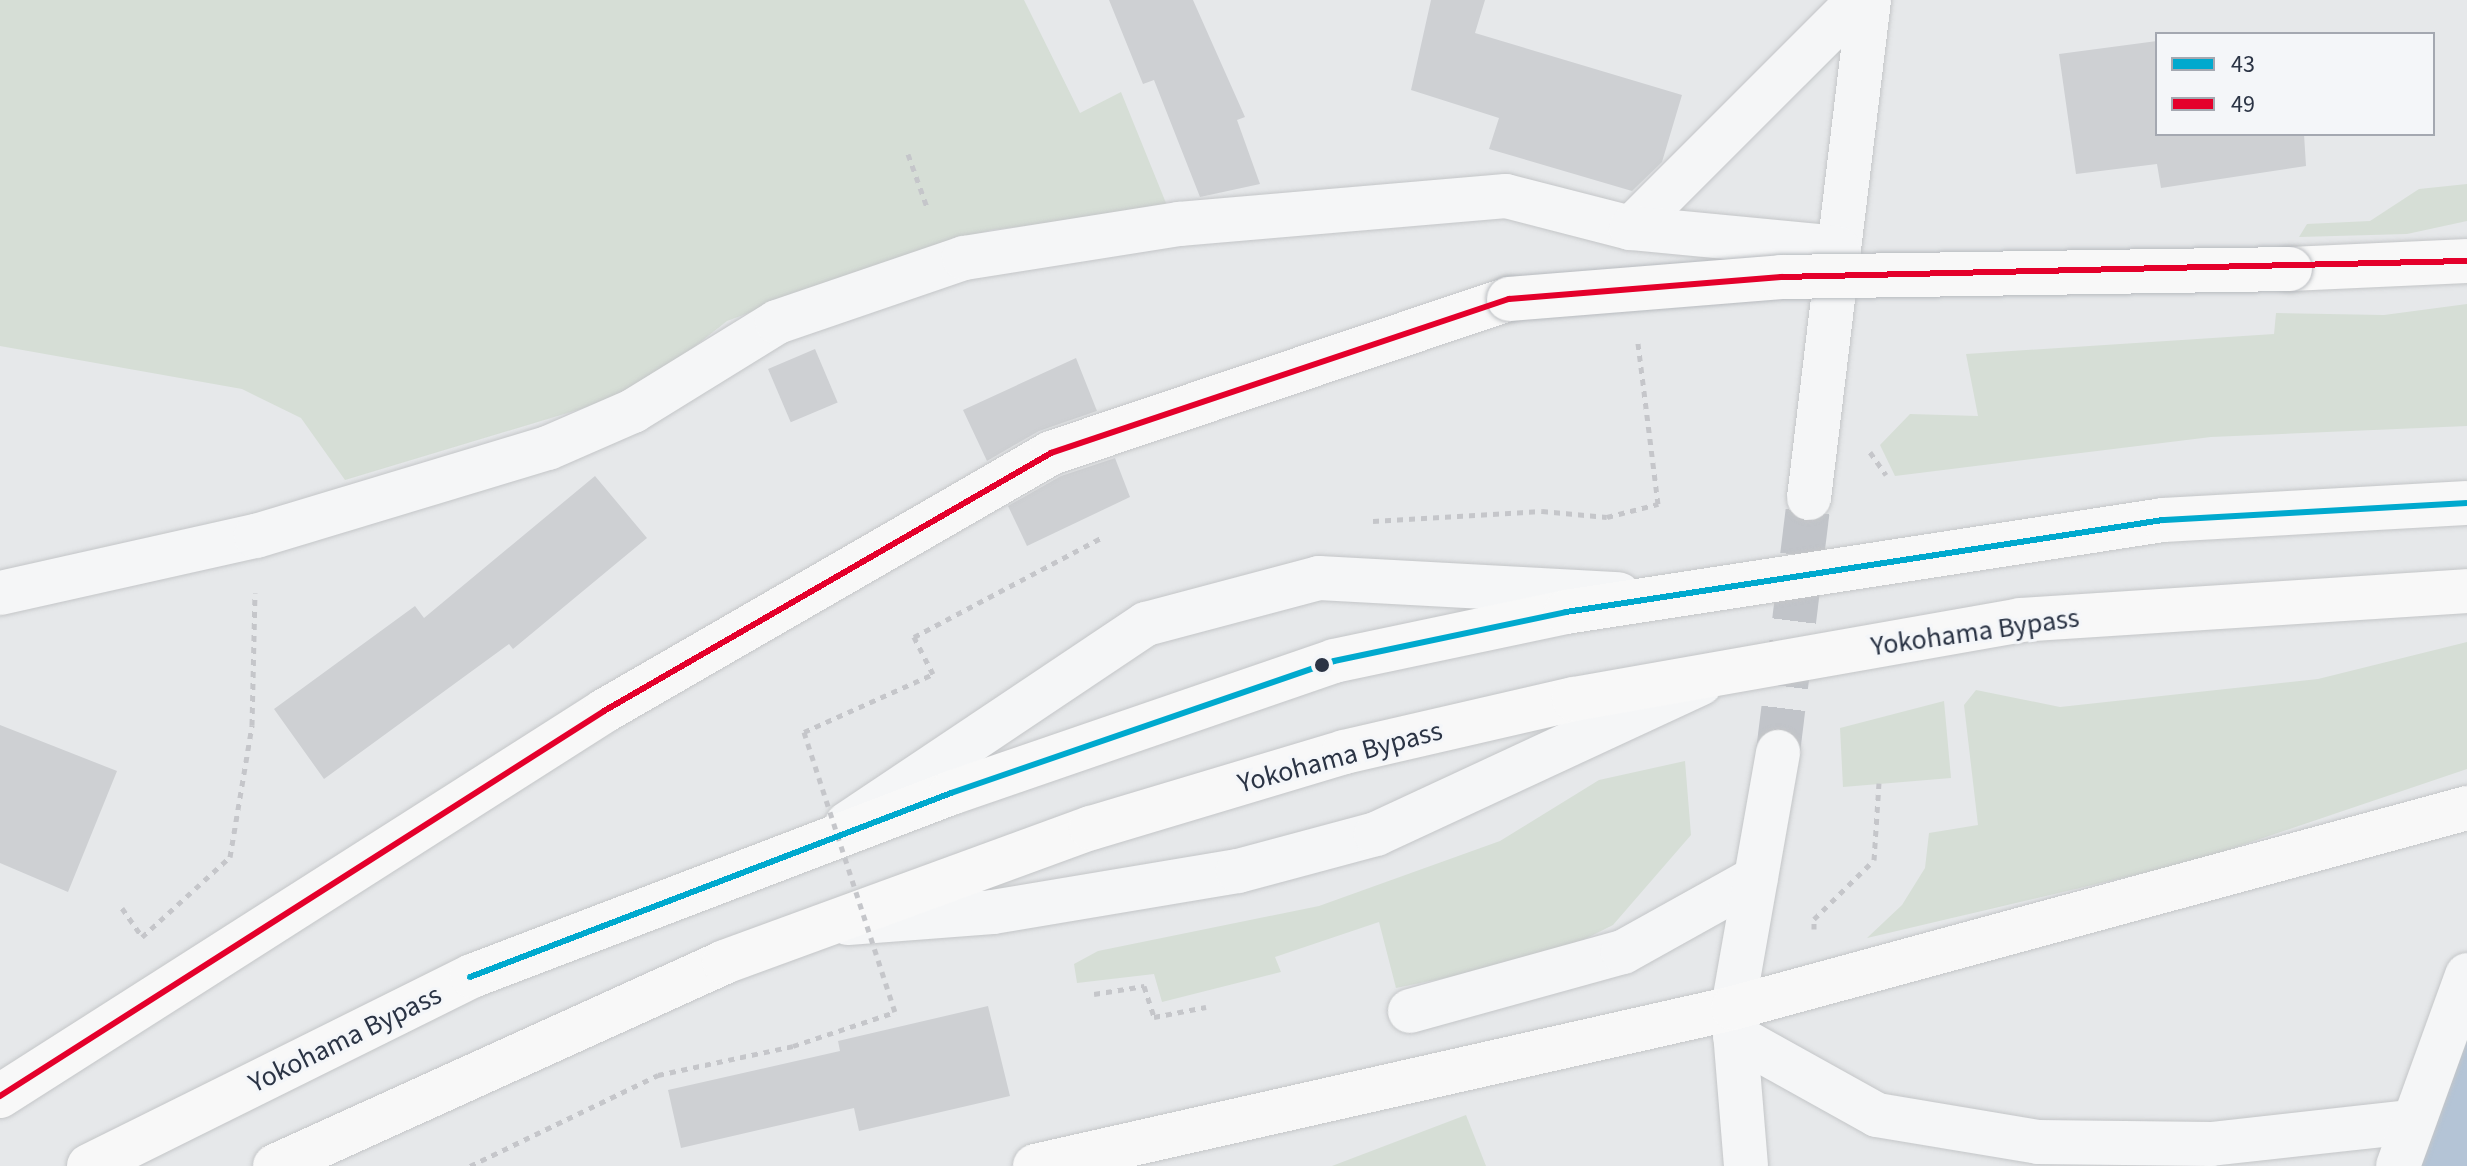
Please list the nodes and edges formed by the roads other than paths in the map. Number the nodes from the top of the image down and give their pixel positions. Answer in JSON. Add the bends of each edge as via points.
{"nodes":[{"id":1,"x":1859,"y":0,"type":"edge"},
{"id":2,"x":1869,"y":0,"type":"edge"},
{"id":3,"x":1631,"y":228,"type":"junction"},
{"id":4,"x":1837,"y":248,"type":"junction"},
{"id":5,"x":2467,"y":261,"type":"edge"},
{"id":6,"x":1809,"y":498,"type":"tunnel mouth"},
{"id":7,"x":2467,"y":503,"type":"edge"},
{"id":8,"x":2467,"y":591,"type":"edge"},
{"id":9,"x":0,"y":593,"type":"edge"},
{"id":10,"x":1671,"y":597,"type":"junction"},
{"id":11,"x":1721,"y":674,"type":"junction"},
{"id":12,"x":1778,"y":752,"type":"tunnel mouth"},
{"id":13,"x":2467,"y":808,"type":"edge"},
{"id":14,"x":826,"y":840,"type":"junction"},
{"id":15,"x":1756,"y":878,"type":"junction"},
{"id":16,"x":826,"y":925,"type":"junction"},
{"id":17,"x":2467,"y":975,"type":"edge"},
{"id":18,"x":1410,"y":1011,"type":"dead end"},
{"id":19,"x":1734,"y":1022,"type":"junction"},
{"id":20,"x":0,"y":1096,"type":"edge"},
{"id":21,"x":2411,"y":1154,"type":"edge"},
{"id":22,"x":2213,"y":1155,"type":"edge"},
{"id":23,"x":89,"y":1166,"type":"edge"},
{"id":24,"x":275,"y":1166,"type":"edge"},
{"id":25,"x":1035,"y":1166,"type":"edge"},
{"id":26,"x":1746,"y":1166,"type":"edge"}],
"edges":[{"from":1,"to":3,"type":"street"},
{"from":2,"to":4,"type":"street"},
{"from":3,"to":4,"type":"street"},
{"from":3,"to":9,"type":"street","via":[[1506,196],[1179,224],[964,258],[777,322],[633,411],[548,448],[256,536]]},
{"from":4,"to":6,"type":"street"},
{"from":5,"to":20,"type":"highway","bridge":true,"via":[[1781,277],[1509,299],[1051,453],[604,711]]},
{"from":7,"to":10,"type":"highway","name":"Yokohama Bypass","via":[[2163,520]]},
{"from":8,"to":11,"type":"highway","name":"Yokohama Bypass","via":[[2020,620]]},
{"from":10,"to":14,"type":"highway","name":"Yokohama Bypass","via":[[1334,661]]},
{"from":10,"to":14,"type":"street","via":[[1319,578],[1146,624]]},
{"from":11,"to":16,"type":"highway","name":"Yokohama Bypass","via":[[1344,752],[1091,828]]},
{"from":11,"to":16,"type":"street","via":[[1376,834],[1238,871],[1023,907]]},
{"from":12,"to":15,"type":"street"},
{"from":13,"to":19,"type":"highway","via":[[1814,986]]},
{"from":14,"to":23,"type":"highway","name":"Yokohama Bypass","via":[[472,976]]},
{"from":15,"to":18,"type":"street","via":[[1623,952]]},
{"from":15,"to":19,"type":"street"},
{"from":16,"to":24,"type":"highway","name":"Yokohama Bypass","via":[[724,962]]},
{"from":17,"to":21,"type":"street"},
{"from":19,"to":22,"type":"street","via":[[1877,1115],[2038,1142]]},
{"from":19,"to":25,"type":"highway"},
{"from":19,"to":26,"type":"street"},
{"from":21,"to":22,"type":"street"}]}
